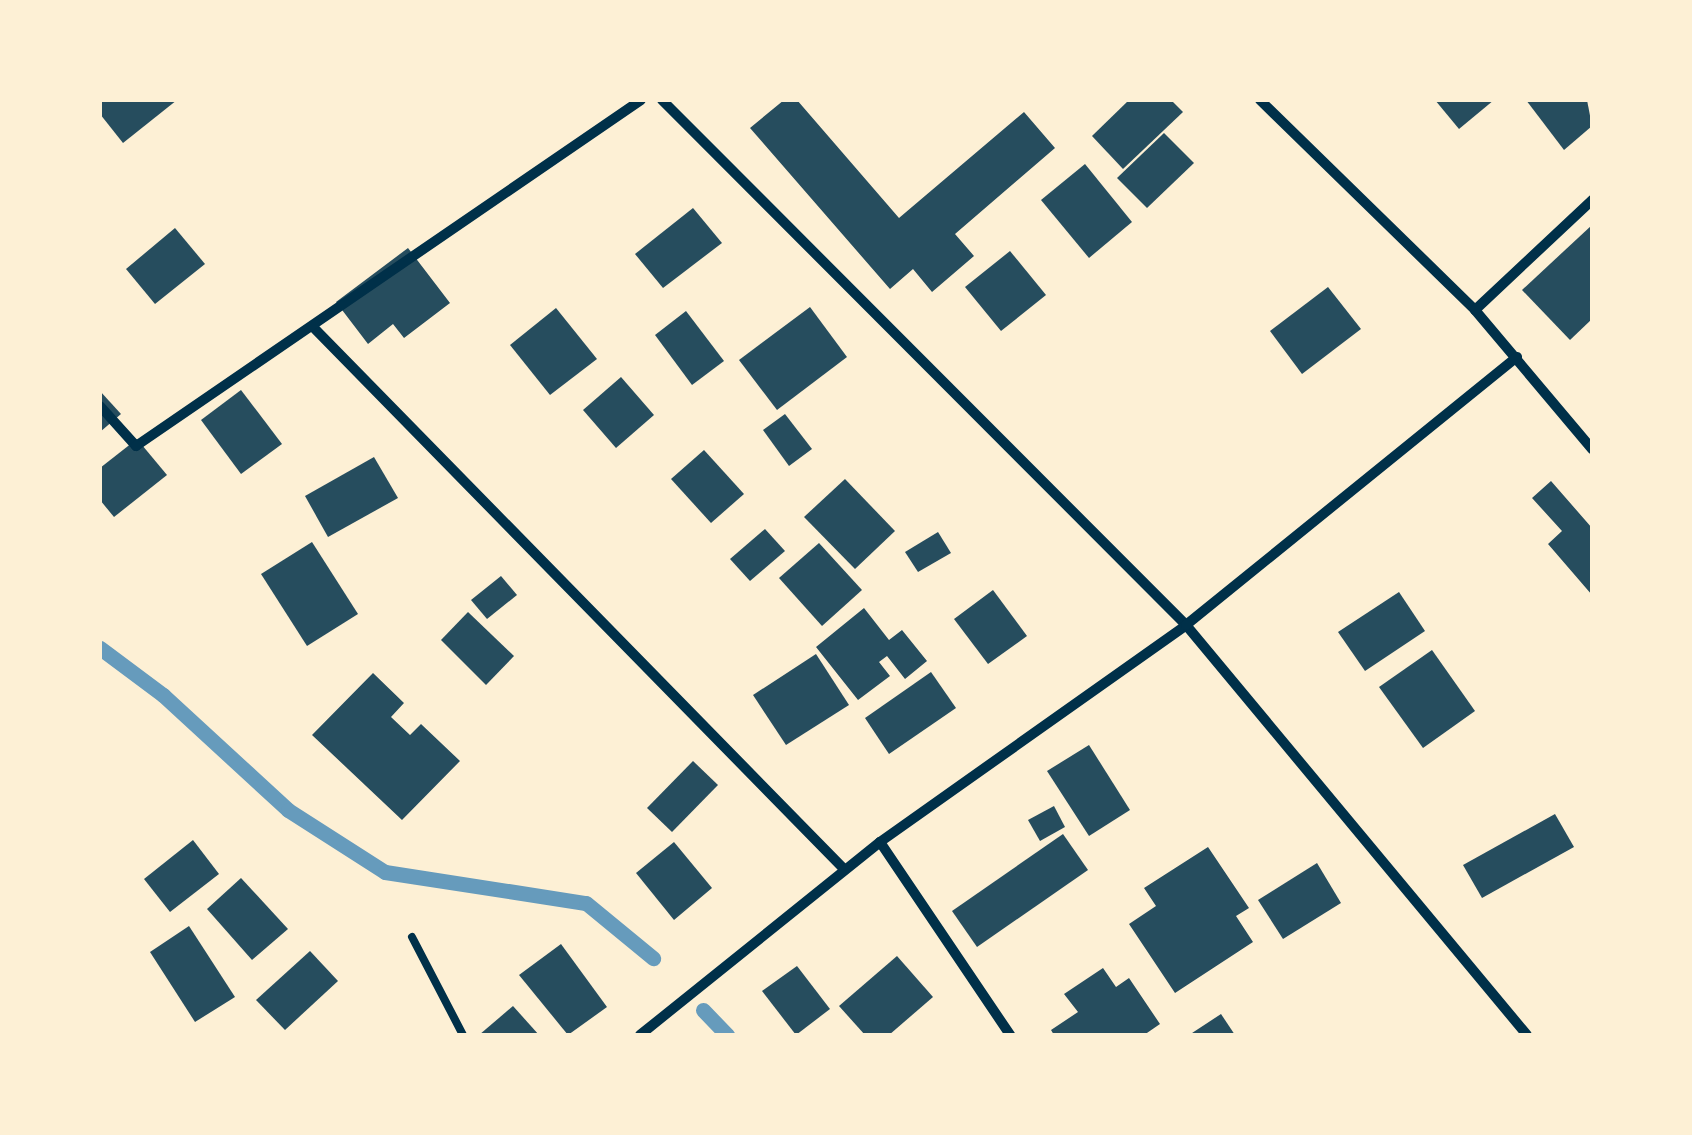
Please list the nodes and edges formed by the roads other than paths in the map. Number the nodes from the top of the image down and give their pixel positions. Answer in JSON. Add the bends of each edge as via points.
{"nodes":[{"id":1,"x":640,"y":100,"type":"edge"},
{"id":2,"x":662,"y":100,"type":"edge"},
{"id":3,"x":1260,"y":100,"type":"edge"},
{"id":4,"x":1592,"y":200,"type":"edge"},
{"id":5,"x":1475,"y":310,"type":"junction"},
{"id":6,"x":315,"y":328,"type":"junction"},
{"id":7,"x":1518,"y":357,"type":"junction"},
{"id":8,"x":100,"y":406,"type":"edge"},
{"id":9,"x":1592,"y":449,"type":"edge"},
{"id":10,"x":1186,"y":625,"type":"junction"},
{"id":11,"x":880,"y":842,"type":"junction"},
{"id":12,"x":845,"y":870,"type":"junction"},
{"id":13,"x":412,"y":937,"type":"dead end"},
{"id":14,"x":463,"y":1035,"type":"edge"},
{"id":15,"x":640,"y":1035,"type":"edge"},
{"id":16,"x":1010,"y":1035,"type":"edge"},
{"id":17,"x":1527,"y":1035,"type":"edge"}],
"edges":[{"from":1,"to":6,"type":"street"},
{"from":2,"to":10,"type":"street"},
{"from":3,"to":5,"type":"street"},
{"from":4,"to":5,"type":"street"},
{"from":5,"to":7,"type":"street"},
{"from":6,"to":8,"type":"street","via":[[136,446]]},
{"from":6,"to":12,"type":"street"},
{"from":7,"to":9,"type":"street"},
{"from":7,"to":10,"type":"street"},
{"from":10,"to":11,"type":"street"},
{"from":10,"to":17,"type":"street"},
{"from":11,"to":12,"type":"street"},
{"from":11,"to":16,"type":"street"},
{"from":12,"to":15,"type":"street"},
{"from":13,"to":14,"type":"lane"}]}
